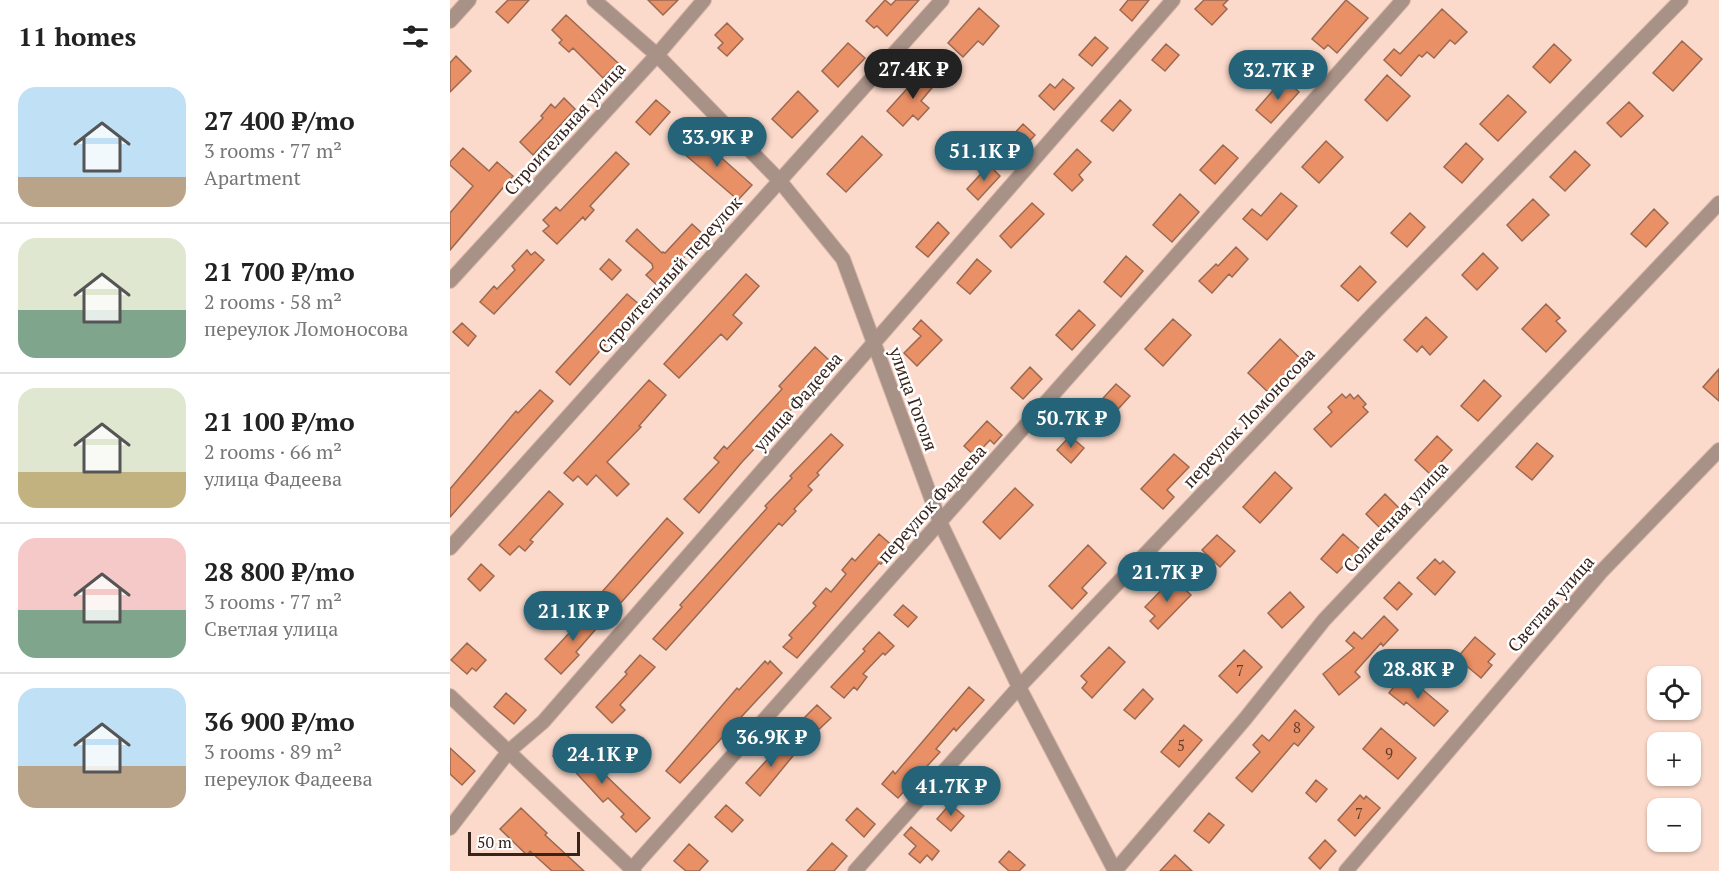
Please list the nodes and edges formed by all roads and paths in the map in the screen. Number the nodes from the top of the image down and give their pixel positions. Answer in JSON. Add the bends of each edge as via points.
{"nodes":[{"id":1,"x":469,"y":0,"type":"edge"},
{"id":2,"x":594,"y":0,"type":"edge"},
{"id":3,"x":704,"y":0,"type":"edge"},
{"id":4,"x":942,"y":0,"type":"edge"},
{"id":5,"x":1173,"y":0,"type":"edge"},
{"id":6,"x":1403,"y":0,"type":"edge"},
{"id":7,"x":1681,"y":0,"type":"edge"},
{"id":8,"x":450,"y":21,"type":"edge"},
{"id":9,"x":657,"y":55,"type":"junction"},
{"id":10,"x":779,"y":180,"type":"junction"},
{"id":11,"x":1719,"y":203,"type":"edge"},
{"id":12,"x":450,"y":281,"type":"edge"},
{"id":13,"x":873,"y":343,"type":"junction"},
{"id":14,"x":1719,"y":450,"type":"edge"},
{"id":15,"x":940,"y":522,"type":"junction"},
{"id":16,"x":450,"y":548,"type":"edge"},
{"id":17,"x":1019,"y":687,"type":"junction"},
{"id":18,"x":450,"y":696,"type":"edge"},
{"id":19,"x":509,"y":751,"type":"junction"},
{"id":20,"x":450,"y":828,"type":"edge"},
{"id":21,"x":632,"y":870,"type":"edge"},
{"id":22,"x":855,"y":871,"type":"edge"},
{"id":23,"x":1115,"y":871,"type":"edge"},
{"id":24,"x":1346,"y":871,"type":"edge"}],
"edges":[{"from":1,"to":8,"type":"street"},
{"from":2,"to":9,"type":"street","name":"улица Гоголя"},
{"from":3,"to":9,"type":"street","name":"Строительная улица"},
{"from":4,"to":10,"type":"street","name":"Строительный переулок"},
{"from":5,"to":13,"type":"street","name":"улица Фадеева"},
{"from":6,"to":15,"type":"street","name":"переулок Фадеева"},
{"from":7,"to":17,"type":"street","name":"переулок Ломоносова","via":[[1377,310]]},
{"from":9,"to":10,"type":"street","name":"улица Гоголя"},
{"from":9,"to":12,"type":"street","name":"Строительная улица"},
{"from":10,"to":13,"type":"street","name":"улица Гоголя","via":[[843,259]]},
{"from":10,"to":16,"type":"street","name":"Строительный переулок"},
{"from":11,"to":23,"type":"street","name":"Солнечная улица","via":[[1324,620]]},
{"from":13,"to":15,"type":"street","name":"улица Гоголя"},
{"from":13,"to":19,"type":"street","name":"улица Фадеева","via":[[543,722]]},
{"from":14,"to":24,"type":"street","name":"Светлая улица","via":[[1601,572]]},
{"from":15,"to":17,"type":"street","name":"улица Гоголя"},
{"from":15,"to":21,"type":"street","name":"переулок Фадеева"},
{"from":17,"to":22,"type":"street","name":"переулок Ломоносова"},
{"from":17,"to":23,"type":"street","name":"улица Гоголя"},
{"from":18,"to":19,"type":"street"},
{"from":19,"to":20,"type":"street","name":"улица Фадеева"},
{"from":19,"to":21,"type":"street"}]}
